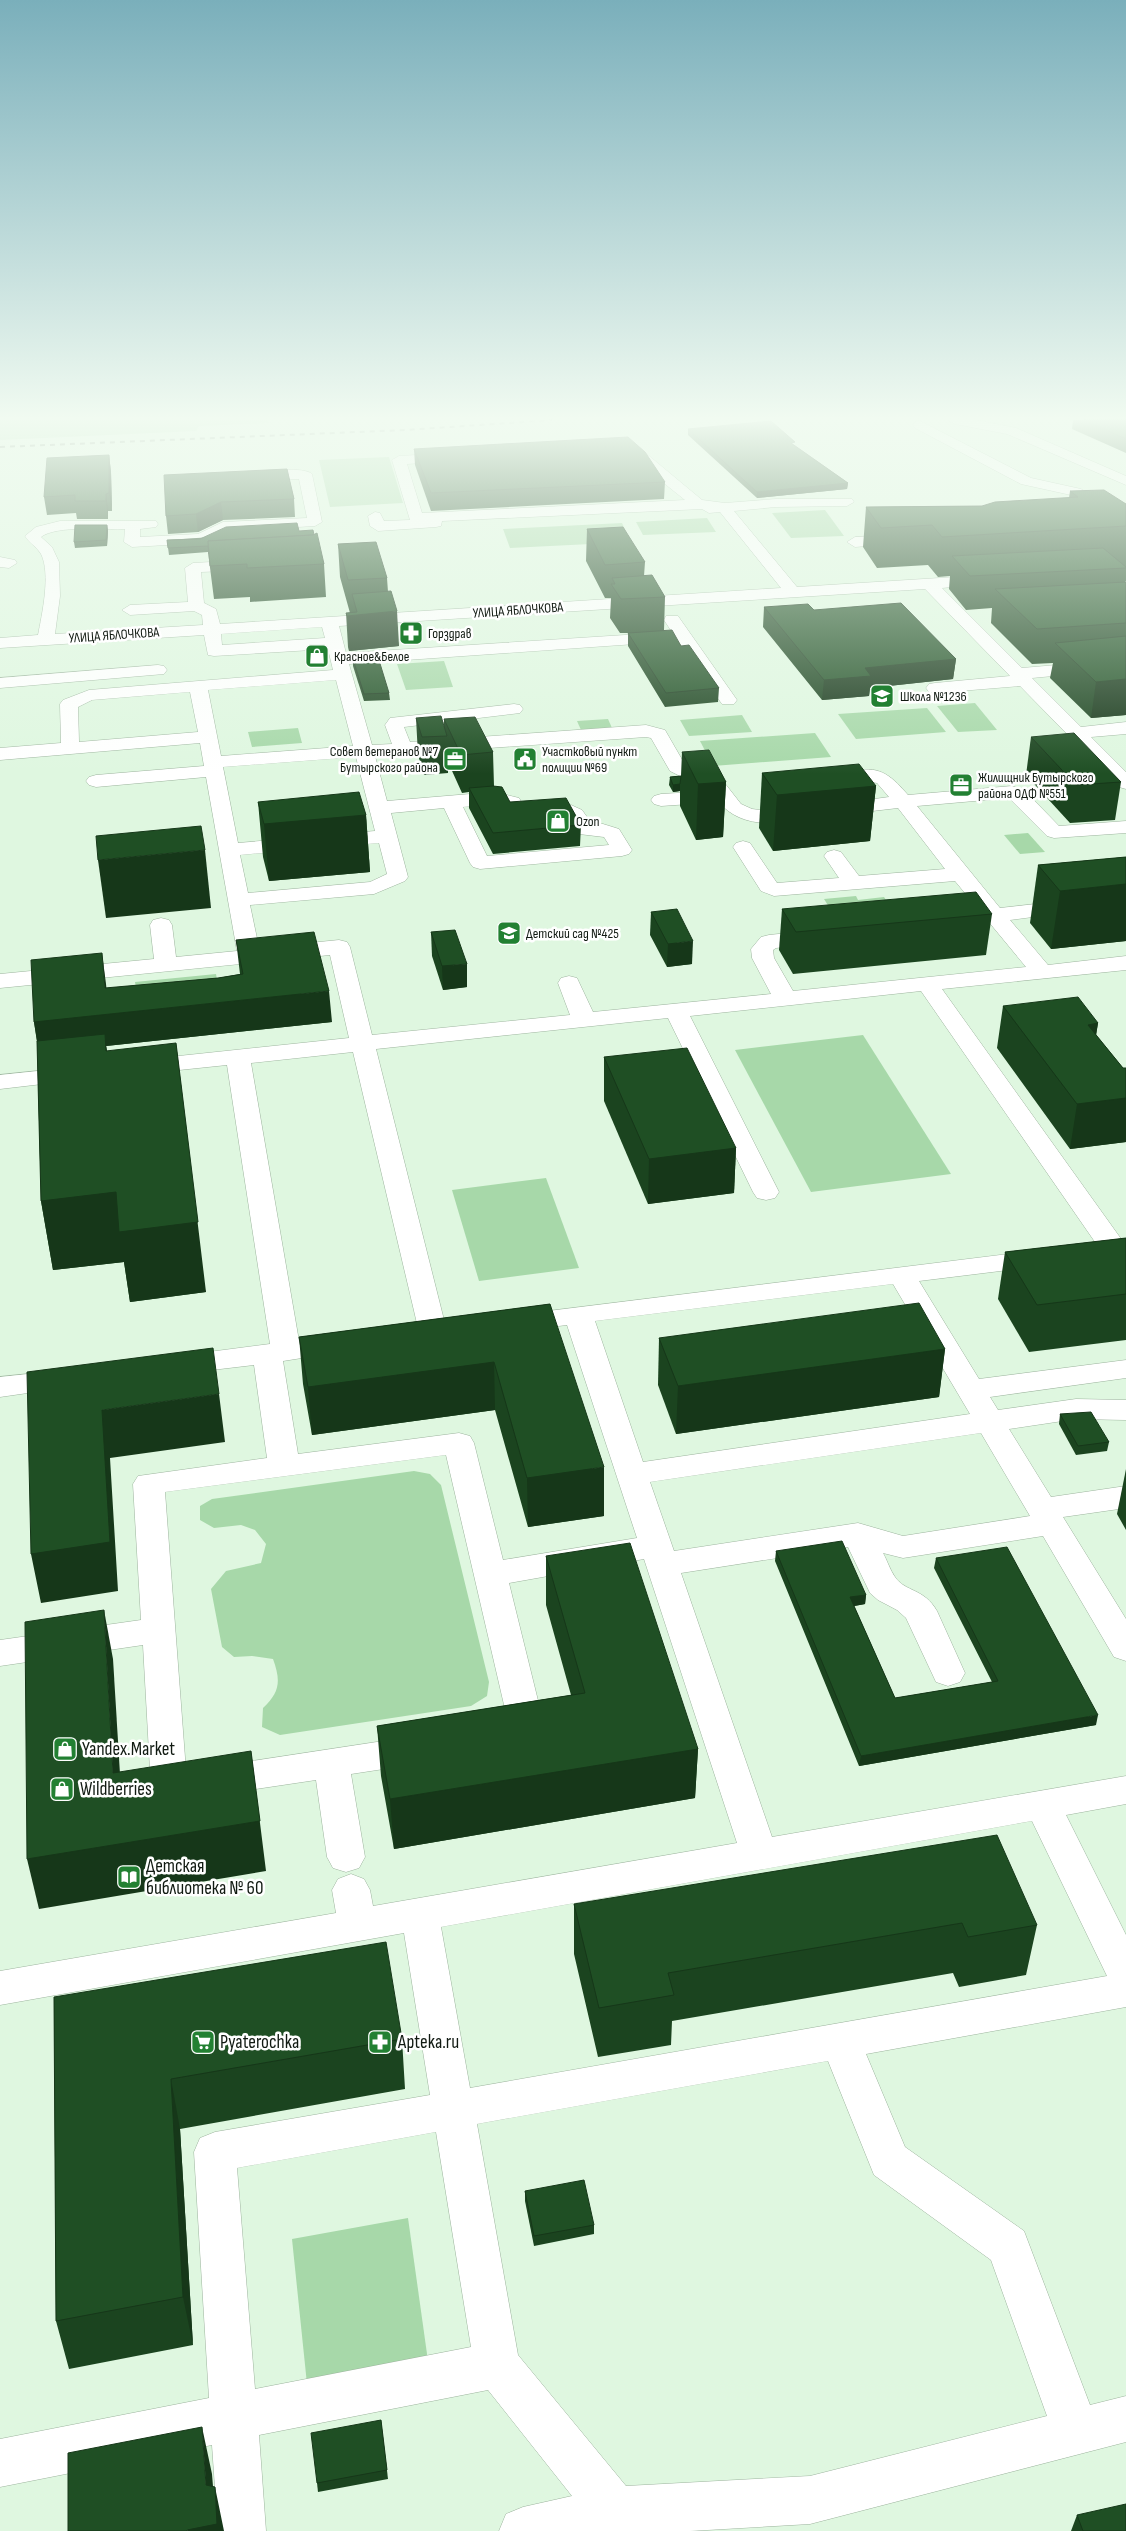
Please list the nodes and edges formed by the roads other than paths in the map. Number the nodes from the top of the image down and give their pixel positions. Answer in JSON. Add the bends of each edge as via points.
{"nodes":[{"id":1,"x":34,"y":538,"type":"edge"},
{"id":2,"x":132,"y":538,"type":"edge"},
{"id":3,"x":199,"y":538,"type":"edge"},
{"id":4,"x":749,"y":538,"type":"edge"},
{"id":5,"x":912,"y":539,"type":"edge"},
{"id":6,"x":855,"y":542,"type":"dead end"},
{"id":7,"x":268,"y":564,"type":"edge"},
{"id":8,"x":976,"y":567,"type":"edge"},
{"id":9,"x":1006,"y":579,"type":"edge"},
{"id":10,"x":988,"y":580,"type":"junction"},
{"id":11,"x":929,"y":584,"type":"junction"},
{"id":12,"x":793,"y":592,"type":"junction"},
{"id":13,"x":658,"y":601,"type":"junction"},
{"id":14,"x":196,"y":606,"type":"junction"},
{"id":15,"x":130,"y":610,"type":"dead end"},
{"id":16,"x":981,"y":617,"type":"dead end"},
{"id":17,"x":962,"y":618,"type":"junction"},
{"id":18,"x":329,"y":622,"type":"junction"},
{"id":19,"x":211,"y":629,"type":"junction"},
{"id":20,"x":682,"y":636,"type":"junction"},
{"id":21,"x":46,"y":640,"type":"junction"},
{"id":22,"x":0,"y":643,"type":"edge"},
{"id":23,"x":339,"y":658,"type":"junction"},
{"id":24,"x":1126,"y":664,"type":"edge"},
{"id":25,"x":164,"y":670,"type":"dead end"},
{"id":26,"x":1021,"y":677,"type":"junction"},
{"id":27,"x":0,"y":682,"type":"edge"},
{"id":28,"x":198,"y":685,"type":"junction"},
{"id":29,"x":935,"y":688,"type":"dead end"},
{"id":30,"x":728,"y":700,"type":"dead end"},
{"id":31,"x":514,"y":710,"type":"dead end"},
{"id":32,"x":1126,"y":728,"type":"edge"},
{"id":33,"x":1076,"y":733,"type":"junction"},
{"id":34,"x":207,"y":737,"type":"junction"},
{"id":35,"x":70,"y":748,"type":"junction"},
{"id":36,"x":403,"y":748,"type":"junction"},
{"id":37,"x":364,"y":750,"type":"junction"},
{"id":38,"x":0,"y":754,"type":"edge"},
{"id":39,"x":213,"y":766,"type":"junction"},
{"id":40,"x":864,"y":774,"type":"edge"},
{"id":41,"x":96,"y":781,"type":"dead end"},
{"id":42,"x":1126,"y":782,"type":"edge"},
{"id":43,"x":724,"y":795,"type":"junction"},
{"id":44,"x":661,"y":800,"type":"dead end"},
{"id":45,"x":451,"y":801,"type":"junction"},
{"id":46,"x":903,"y":801,"type":"junction"},
{"id":47,"x":379,"y":808,"type":"junction"},
{"id":48,"x":1126,"y":826,"type":"edge"},
{"id":49,"x":388,"y":836,"type":"junction"},
{"id":50,"x":743,"y":847,"type":"dead end"},
{"id":51,"x":228,"y":850,"type":"junction"},
{"id":52,"x":834,"y":856,"type":"dead end"},
{"id":53,"x":960,"y":874,"type":"junction"},
{"id":54,"x":854,"y":884,"type":"junction"},
{"id":55,"x":238,"y":900,"type":"junction"},
{"id":56,"x":1083,"y":905,"type":"edge"},
{"id":57,"x":997,"y":918,"type":"junction"},
{"id":58,"x":971,"y":924,"type":"edge"},
{"id":59,"x":161,"y":925,"type":"dead end"},
{"id":60,"x":837,"y":935,"type":"edge"},
{"id":61,"x":248,"y":956,"type":"junction"},
{"id":62,"x":223,"y":959,"type":"junction"},
{"id":63,"x":1126,"y":963,"type":"edge"},
{"id":64,"x":166,"y":964,"type":"junction"},
{"id":65,"x":1042,"y":972,"type":"junction"},
{"id":66,"x":0,"y":981,"type":"edge"},
{"id":67,"x":227,"y":982,"type":"edge"},
{"id":68,"x":569,"y":983,"type":"dead end"},
{"id":69,"x":927,"y":984,"type":"junction"},
{"id":70,"x":786,"y":999,"type":"junction"},
{"id":71,"x":674,"y":1010,"type":"junction"},
{"id":72,"x":584,"y":1020,"type":"junction"},
{"id":73,"x":182,"y":1038,"type":"dead end"},
{"id":74,"x":363,"y":1043,"type":"junction"},
{"id":75,"x":238,"y":1056,"type":"junction"},
{"id":76,"x":185,"y":1062,"type":"junction"},
{"id":77,"x":708,"y":1076,"type":"junction"},
{"id":78,"x":680,"y":1079,"type":"edge"},
{"id":79,"x":0,"y":1082,"type":"edge"},
{"id":80,"x":766,"y":1192,"type":"dead end"},
{"id":81,"x":1120,"y":1248,"type":"edge"},
{"id":82,"x":902,"y":1276,"type":"junction"},
{"id":83,"x":578,"y":1314,"type":"junction"},
{"id":84,"x":492,"y":1325,"type":"edge"},
{"id":85,"x":463,"y":1329,"type":"edge"},
{"id":86,"x":434,"y":1332,"type":"junction"},
{"id":87,"x":404,"y":1336,"type":"edge"},
{"id":88,"x":364,"y":1341,"type":"edge"},
{"id":89,"x":276,"y":1353,"type":"junction"},
{"id":90,"x":149,"y":1369,"type":"edge"},
{"id":91,"x":1126,"y":1369,"type":"edge"},
{"id":92,"x":90,"y":1376,"type":"edge"},
{"id":93,"x":0,"y":1387,"type":"edge"},
{"id":94,"x":971,"y":1390,"type":"junction"},
{"id":95,"x":1126,"y":1410,"type":"edge"},
{"id":96,"x":990,"y":1422,"type":"junction"},
{"id":97,"x":284,"y":1466,"type":"junction"},
{"id":98,"x":632,"y":1474,"type":"junction"},
{"id":99,"x":1126,"y":1497,"type":"edge"},
{"id":100,"x":1047,"y":1516,"type":"junction"},
{"id":101,"x":858,"y":1534,"type":"junction"},
{"id":102,"x":659,"y":1555,"type":"junction"},
{"id":103,"x":492,"y":1574,"type":"junction"},
{"id":104,"x":159,"y":1630,"type":"junction"},
{"id":105,"x":1126,"y":1648,"type":"edge"},
{"id":106,"x":0,"y":1653,"type":"edge"},
{"id":107,"x":948,"y":1673,"type":"dead end"},
{"id":108,"x":331,"y":1763,"type":"junction"},
{"id":109,"x":1126,"y":1790,"type":"edge"},
{"id":110,"x":1043,"y":1805,"type":"junction"},
{"id":111,"x":760,"y":1855,"type":"junction"},
{"id":112,"x":420,"y":1914,"type":"junction"},
{"id":113,"x":356,"y":1926,"type":"junction"},
{"id":114,"x":1126,"y":1975,"type":"edge"},
{"id":115,"x":0,"y":1988,"type":"edge"},
{"id":116,"x":1126,"y":1990,"type":"edge"},
{"id":117,"x":840,"y":2041,"type":"junction"},
{"id":118,"x":454,"y":2110,"type":"junction"},
{"id":119,"x":497,"y":2365,"type":"junction"},
{"id":120,"x":234,"y":2417,"type":"junction"},
{"id":121,"x":1126,"y":2419,"type":"edge"},
{"id":122,"x":1076,"y":2431,"type":"junction"},
{"id":123,"x":0,"y":2463,"type":"edge"},
{"id":124,"x":615,"y":2511,"type":"junction"},
{"id":125,"x":242,"y":2531,"type":"edge"},
{"id":126,"x":523,"y":2531,"type":"edge"}],
"edges":[{"from":1,"to":21,"type":"street","via":[[48,553],[51,571],[53,599]]},
{"from":2,"to":3,"type":"street","via":[[132,542]]},
{"from":4,"to":12,"type":"street"},
{"from":5,"to":6,"type":"street"},
{"from":7,"to":14,"type":"street","via":[[193,568]]},
{"from":8,"to":10,"type":"street"},
{"from":9,"to":10,"type":"street","name":"УЛИЦА ЯБЛОЧКОВА"},
{"from":10,"to":11,"type":"street","name":"УЛИЦА ЯБЛОЧКОВА"},
{"from":11,"to":12,"type":"street","name":"УЛИЦА ЯБЛОЧКОВА"},
{"from":11,"to":17,"type":"street"},
{"from":12,"to":13,"type":"street","name":"УЛИЦА ЯБЛОЧКОВА"},
{"from":13,"to":18,"type":"street","name":"УЛИЦА ЯБЛОЧКОВА"},
{"from":13,"to":20,"type":"street"},
{"from":14,"to":15,"type":"street"},
{"from":14,"to":19,"type":"street","via":[[210,612]]},
{"from":16,"to":17,"type":"street"},
{"from":17,"to":26,"type":"street"},
{"from":18,"to":19,"type":"street","name":"УЛИЦА ЯБЛОЧКОВА"},
{"from":18,"to":23,"type":"street"},
{"from":19,"to":21,"type":"street","name":"УЛИЦА ЯБЛОЧКОВА"},
{"from":19,"to":23,"type":"street","via":[[214,651]]},
{"from":20,"to":23,"type":"street"},
{"from":20,"to":30,"type":"street"},
{"from":21,"to":22,"type":"street","name":"УЛИЦА ЯБЛОЧКОВА"},
{"from":23,"to":28,"type":"street"},
{"from":23,"to":37,"type":"street"},
{"from":24,"to":26,"type":"street"},
{"from":25,"to":27,"type":"street"},
{"from":26,"to":29,"type":"street"},
{"from":26,"to":33,"type":"street"},
{"from":28,"to":34,"type":"street"},
{"from":28,"to":35,"type":"street","via":[[89,696],[69,704]]},
{"from":31,"to":36,"type":"street","via":[[396,722],[394,726]]},
{"from":32,"to":33,"type":"street"},
{"from":33,"to":42,"type":"street"},
{"from":34,"to":35,"type":"street"},
{"from":34,"to":39,"type":"street"},
{"from":35,"to":38,"type":"street"},
{"from":36,"to":37,"type":"street"},
{"from":36,"to":43,"type":"street","via":[[646,731],[658,734],[677,767],[716,785]]},
{"from":37,"to":39,"type":"street"},
{"from":37,"to":47,"type":"street"},
{"from":39,"to":41,"type":"street"},
{"from":39,"to":51,"type":"street"},
{"from":40,"to":46,"type":"street","via":[[883,778]]},
{"from":43,"to":44,"type":"street"},
{"from":43,"to":46,"type":"street","via":[[734,808],[747,815],[767,817]]},
{"from":45,"to":45,"type":"street","via":[[494,798],[512,802],[517,812],[524,814],[571,811],[586,830],[612,832],[622,850],[480,863]]},
{"from":45,"to":47,"type":"street"},
{"from":46,"to":48,"type":"street","via":[[1012,792],[1054,832]]},
{"from":46,"to":53,"type":"street"},
{"from":47,"to":49,"type":"street"},
{"from":49,"to":51,"type":"street"},
{"from":49,"to":55,"type":"street","via":[[398,877],[374,888]]},
{"from":50,"to":54,"type":"street","via":[[768,887],[774,890]]},
{"from":51,"to":55,"type":"street"},
{"from":52,"to":54,"type":"street"},
{"from":53,"to":54,"type":"street"},
{"from":53,"to":57,"type":"street"},
{"from":55,"to":61,"type":"street"},
{"from":56,"to":57,"type":"street"},
{"from":57,"to":58,"type":"street"},
{"from":57,"to":65,"type":"street"},
{"from":59,"to":64,"type":"street"},
{"from":60,"to":70,"type":"street","via":[[769,942],[762,949],[763,958]]},
{"from":61,"to":62,"type":"street"},
{"from":61,"to":74,"type":"street","via":[[338,947]]},
{"from":62,"to":64,"type":"street"},
{"from":62,"to":67,"type":"street"},
{"from":63,"to":65,"type":"street"},
{"from":64,"to":66,"type":"street","via":[[123,979]]},
{"from":65,"to":69,"type":"street"},
{"from":68,"to":72,"type":"street"},
{"from":69,"to":70,"type":"street"},
{"from":69,"to":81,"type":"street"},
{"from":70,"to":71,"type":"street"},
{"from":71,"to":72,"type":"street"},
{"from":71,"to":77,"type":"street"},
{"from":72,"to":74,"type":"street"},
{"from":73,"to":76,"type":"street"},
{"from":74,"to":75,"type":"street"},
{"from":74,"to":86,"type":"street"},
{"from":75,"to":76,"type":"street"},
{"from":75,"to":89,"type":"street"},
{"from":76,"to":79,"type":"street"},
{"from":77,"to":78,"type":"street"},
{"from":77,"to":80,"type":"street"},
{"from":81,"to":82,"type":"street"},
{"from":82,"to":83,"type":"street"},
{"from":82,"to":94,"type":"street"},
{"from":83,"to":84,"type":"street"},
{"from":83,"to":98,"type":"street"},
{"from":85,"to":86,"type":"street"},
{"from":86,"to":87,"type":"street"},
{"from":88,"to":89,"type":"street"},
{"from":89,"to":90,"type":"street"},
{"from":89,"to":97,"type":"street"},
{"from":91,"to":94,"type":"street"},
{"from":92,"to":93,"type":"street"},
{"from":94,"to":96,"type":"street"},
{"from":95,"to":96,"type":"street","via":[[1076,1409]]},
{"from":96,"to":98,"type":"street"},
{"from":96,"to":100,"type":"street"},
{"from":97,"to":103,"type":"street","via":[[459,1444]]},
{"from":97,"to":104,"type":"street","via":[[149,1484]]},
{"from":98,"to":102,"type":"street"},
{"from":99,"to":100,"type":"street"},
{"from":100,"to":101,"type":"street","via":[[903,1547]]},
{"from":100,"to":105,"type":"street"},
{"from":101,"to":102,"type":"street"},
{"from":101,"to":107,"type":"street","via":[[882,1585],[920,1611]]},
{"from":102,"to":103,"type":"street"},
{"from":102,"to":111,"type":"street"},
{"from":103,"to":108,"type":"street","via":[[528,1733]]},
{"from":104,"to":106,"type":"street"},
{"from":104,"to":108,"type":"street","via":[[170,1788]]},
{"from":108,"to":113,"type":"street"},
{"from":109,"to":110,"type":"street"},
{"from":110,"to":111,"type":"street"},
{"from":110,"to":114,"type":"street"},
{"from":111,"to":112,"type":"street"},
{"from":112,"to":113,"type":"street"},
{"from":112,"to":118,"type":"street"},
{"from":113,"to":115,"type":"street"},
{"from":116,"to":117,"type":"street"},
{"from":117,"to":118,"type":"street"},
{"from":117,"to":122,"type":"street","via":[[889,2161],[1008,2246]]},
{"from":118,"to":119,"type":"street"},
{"from":118,"to":120,"type":"street","via":[[215,2152]]},
{"from":119,"to":120,"type":"street"},
{"from":119,"to":124,"type":"street"},
{"from":120,"to":123,"type":"street"},
{"from":120,"to":125,"type":"street"},
{"from":121,"to":122,"type":"street"},
{"from":122,"to":124,"type":"street","via":[[810,2500]]},
{"from":124,"to":126,"type":"street"}]}
